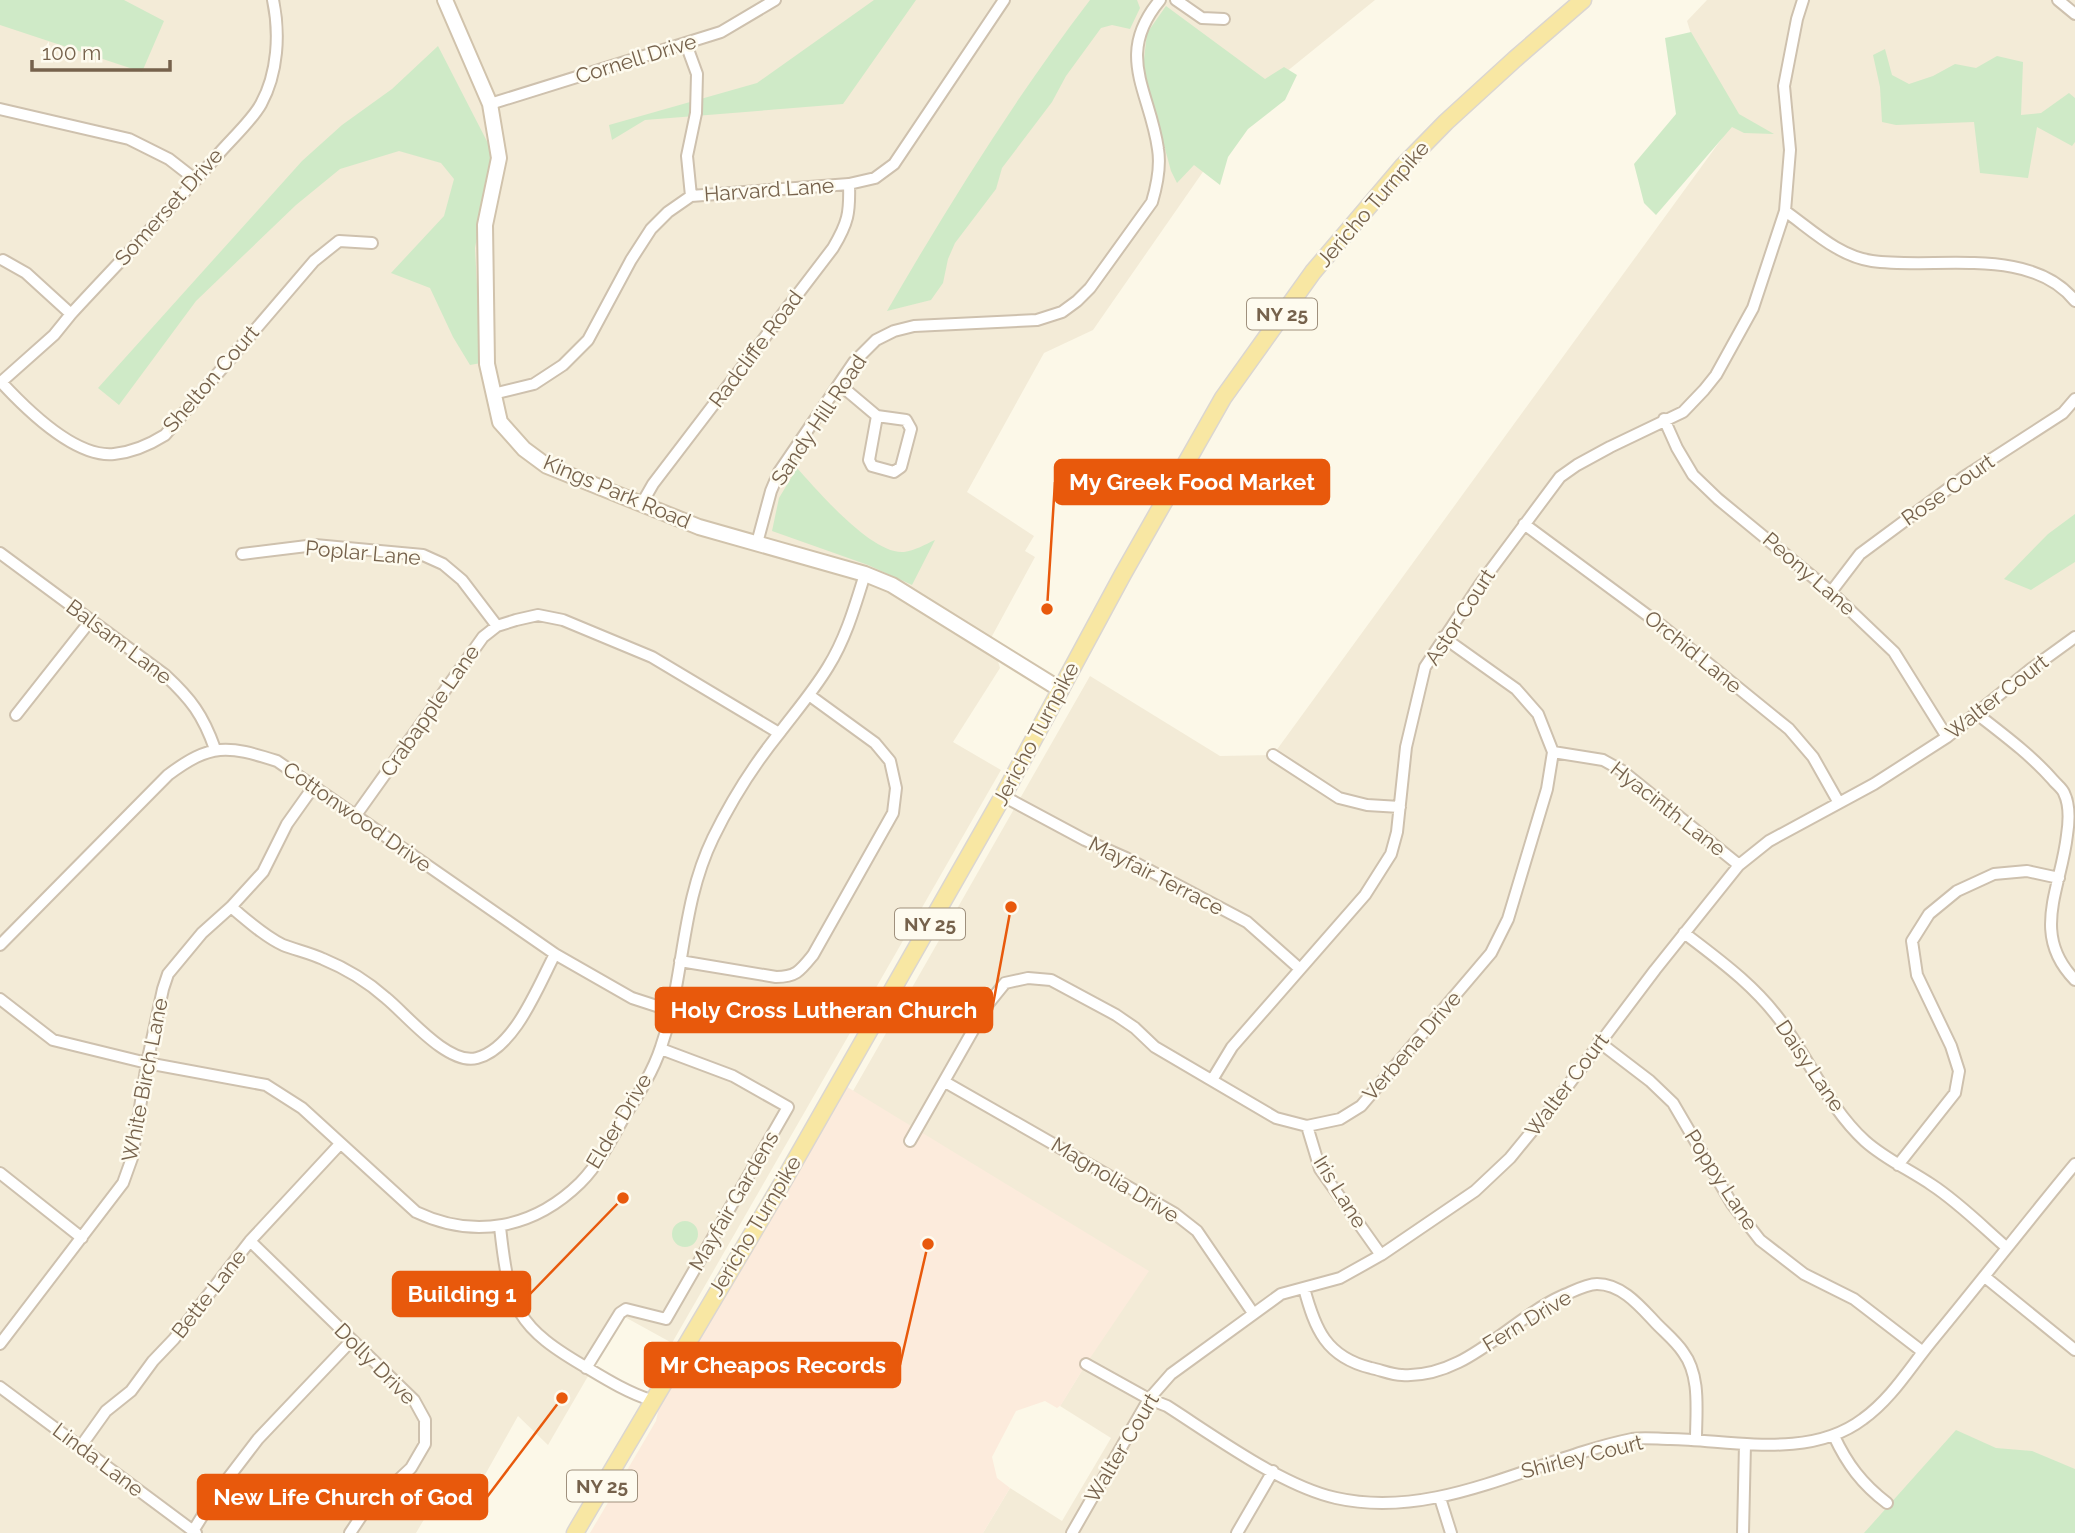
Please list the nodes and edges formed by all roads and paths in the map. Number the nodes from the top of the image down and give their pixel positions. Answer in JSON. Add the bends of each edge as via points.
{"nodes":[{"id":1,"x":273,"y":0,"type":"edge"},
{"id":2,"x":445,"y":0,"type":"edge"},
{"id":3,"x":749,"y":0,"type":"edge"},
{"id":4,"x":775,"y":0,"type":"edge"},
{"id":5,"x":1004,"y":0,"type":"edge"},
{"id":6,"x":1160,"y":0,"type":"edge"},
{"id":7,"x":1176,"y":0,"type":"edge"},
{"id":8,"x":1583,"y":0,"type":"edge"},
{"id":9,"x":1803,"y":0,"type":"edge"},
{"id":10,"x":2058,"y":0,"type":"edge"},
{"id":11,"x":755,"y":12,"type":"junction"},
{"id":12,"x":2075,"y":14,"type":"edge"},
{"id":13,"x":1224,"y":19,"type":"dead end"},
{"id":14,"x":687,"y":44,"type":"junction"},
{"id":15,"x":490,"y":104,"type":"junction"},
{"id":16,"x":0,"y":109,"type":"edge"},
{"id":17,"x":196,"y":180,"type":"junction"},
{"id":18,"x":849,"y":184,"type":"junction"},
{"id":19,"x":691,"y":196,"type":"junction"},
{"id":20,"x":1785,"y":211,"type":"junction"},
{"id":21,"x":372,"y":243,"type":"dead end"},
{"id":22,"x":2,"y":260,"type":"dead end"},
{"id":23,"x":2075,"y":301,"type":"edge"},
{"id":24,"x":71,"y":314,"type":"junction"},
{"id":25,"x":1,"y":382,"type":"edge"},
{"id":26,"x":839,"y":384,"type":"junction"},
{"id":27,"x":493,"y":394,"type":"junction"},
{"id":28,"x":2075,"y":399,"type":"edge"},
{"id":29,"x":877,"y":416,"type":"junction"},
{"id":30,"x":1664,"y":419,"type":"junction"},
{"id":31,"x":641,"y":505,"type":"junction"},
{"id":32,"x":1524,"y":524,"type":"junction"},
{"id":33,"x":757,"y":543,"type":"junction"},
{"id":34,"x":0,"y":553,"type":"edge"},
{"id":35,"x":243,"y":554,"type":"dead end"},
{"id":36,"x":865,"y":574,"type":"junction"},
{"id":37,"x":1831,"y":592,"type":"junction"},
{"id":38,"x":91,"y":620,"type":"junction"},
{"id":39,"x":497,"y":626,"type":"junction"},
{"id":40,"x":1443,"y":637,"type":"junction"},
{"id":41,"x":2075,"y":637,"type":"edge"},
{"id":42,"x":1060,"y":690,"type":"junction"},
{"id":43,"x":809,"y":695,"type":"junction"},
{"id":44,"x":1977,"y":714,"type":"junction"},
{"id":45,"x":16,"y":715,"type":"dead end"},
{"id":46,"x":779,"y":733,"type":"junction"},
{"id":47,"x":1947,"y":737,"type":"junction"},
{"id":48,"x":215,"y":749,"type":"junction"},
{"id":49,"x":1553,"y":752,"type":"junction"},
{"id":50,"x":1273,"y":755,"type":"dead end"},
{"id":51,"x":314,"y":786,"type":"junction"},
{"id":52,"x":1003,"y":796,"type":"junction"},
{"id":53,"x":1839,"y":803,"type":"junction"},
{"id":54,"x":1400,"y":807,"type":"junction"},
{"id":55,"x":356,"y":815,"type":"junction"},
{"id":56,"x":1740,"y":865,"type":"junction"},
{"id":57,"x":2059,"y":878,"type":"junction"},
{"id":58,"x":231,"y":906,"type":"junction"},
{"id":59,"x":1684,"y":933,"type":"junction"},
{"id":60,"x":0,"y":945,"type":"edge"},
{"id":61,"x":555,"y":954,"type":"junction"},
{"id":62,"x":680,"y":961,"type":"junction"},
{"id":63,"x":1300,"y":968,"type":"junction"},
{"id":64,"x":2075,"y":980,"type":"edge"},
{"id":65,"x":0,"y":999,"type":"edge"},
{"id":66,"x":672,"y":1011,"type":"junction"},
{"id":67,"x":1599,"y":1042,"type":"junction"},
{"id":68,"x":661,"y":1049,"type":"junction"},
{"id":69,"x":147,"y":1063,"type":"junction"},
{"id":70,"x":1212,"y":1080,"type":"junction"},
{"id":71,"x":944,"y":1082,"type":"junction"},
{"id":72,"x":1307,"y":1126,"type":"junction"},
{"id":73,"x":910,"y":1141,"type":"dead end"},
{"id":74,"x":340,"y":1144,"type":"junction"},
{"id":75,"x":2075,"y":1164,"type":"edge"},
{"id":76,"x":1898,"y":1165,"type":"junction"},
{"id":77,"x":0,"y":1173,"type":"edge"},
{"id":78,"x":500,"y":1227,"type":"junction"},
{"id":79,"x":82,"y":1238,"type":"junction"},
{"id":80,"x":250,"y":1241,"type":"junction"},
{"id":81,"x":2006,"y":1247,"type":"junction"},
{"id":82,"x":1381,"y":1255,"type":"junction"},
{"id":83,"x":1985,"y":1277,"type":"junction"},
{"id":84,"x":1304,"y":1288,"type":"junction"},
{"id":85,"x":1253,"y":1313,"type":"junction"},
{"id":86,"x":352,"y":1340,"type":"junction"},
{"id":87,"x":0,"y":1344,"type":"edge"},
{"id":88,"x":2075,"y":1350,"type":"edge"},
{"id":89,"x":1923,"y":1352,"type":"junction"},
{"id":90,"x":1086,"y":1364,"type":"dead end"},
{"id":91,"x":586,"y":1368,"type":"junction"},
{"id":92,"x":0,"y":1387,"type":"edge"},
{"id":93,"x":1149,"y":1399,"type":"junction"},
{"id":94,"x":651,"y":1400,"type":"junction"},
{"id":95,"x":1833,"y":1436,"type":"junction"},
{"id":96,"x":1696,"y":1439,"type":"junction"},
{"id":97,"x":1745,"y":1444,"type":"junction"},
{"id":98,"x":81,"y":1446,"type":"junction"},
{"id":99,"x":1273,"y":1471,"type":"junction"},
{"id":100,"x":1440,"y":1498,"type":"junction"},
{"id":101,"x":1887,"y":1503,"type":"dead end"},
{"id":102,"x":195,"y":1532,"type":"edge"},
{"id":103,"x":350,"y":1533,"type":"edge"},
{"id":104,"x":575,"y":1533,"type":"edge"},
{"id":105,"x":1072,"y":1533,"type":"edge"},
{"id":106,"x":1237,"y":1533,"type":"edge"},
{"id":107,"x":1451,"y":1533,"type":"edge"},
{"id":108,"x":1743,"y":1533,"type":"edge"}],
"edges":[{"from":1,"to":17,"type":"street","name":"Somerset Drive","via":[[277,46],[261,104]]},
{"from":2,"to":15,"type":"street","name":"Kings Park Road"},
{"from":3,"to":11,"type":"street"},
{"from":4,"to":11,"type":"street","name":"Cornell Drive"},
{"from":5,"to":18,"type":"street","name":"Harvard Lane","via":[[894,163],[875,178]]},
{"from":6,"to":26,"type":"street","name":"Sandy Hill Road","via":[[1141,33],[1136,54],[1158,148],[1157,187],[1152,202],[1090,288],[1062,312],[1037,320],[894,331],[862,351]]},
{"from":7,"to":13,"type":"street","via":[[1202,18]]},
{"from":8,"to":42,"type":"main road","name":"Jericho Turnpike","number":"NY 25","via":[[1429,140],[1306,281],[1209,422]]},
{"from":9,"to":20,"type":"street","name":"Astor Court","via":[[1784,86],[1790,150]]},
{"from":10,"to":12,"type":"street"},
{"from":11,"to":14,"type":"street","name":"Cornell Drive","via":[[721,32]]},
{"from":14,"to":15,"type":"street","name":"Cornell Drive"},
{"from":14,"to":19,"type":"street","via":[[697,74],[696,113],[687,156]]},
{"from":15,"to":27,"type":"street","name":"Kings Park Road","via":[[499,158],[485,225],[487,364]]},
{"from":16,"to":17,"type":"street","via":[[129,139],[169,159]]},
{"from":17,"to":24,"type":"street","name":"Somerset Drive"},
{"from":18,"to":19,"type":"street","name":"Harvard Lane"},
{"from":18,"to":31,"type":"street","name":"Radcliffe Road","via":[[845,227],[833,248]]},
{"from":19,"to":27,"type":"street","name":"Harvard Lane","via":[[651,229],[588,340],[563,365],[534,384]]},
{"from":20,"to":23,"type":"street","via":[[1838,250],[1871,261],[2016,267],[2049,278]]},
{"from":20,"to":30,"type":"street","name":"Astor Court","via":[[1753,308],[1734,346],[1683,412]]},
{"from":21,"to":25,"type":"street","name":"Shelton Court","via":[[339,241],[314,261],[165,435],[143,448],[112,455],[83,449],[21,404]]},
{"from":22,"to":24,"type":"street","via":[[26,273]]},
{"from":24,"to":25,"type":"street","name":"Somerset Drive"},
{"from":26,"to":29,"type":"street"},
{"from":26,"to":33,"type":"street","name":"Sandy Hill Road","via":[[779,472]]},
{"from":27,"to":31,"type":"street","name":"Kings Park Road","via":[[500,422],[524,449],[547,466]]},
{"from":28,"to":37,"type":"street","name":"Rose Court","via":[[2063,413],[1964,477],[1860,554]]},
{"from":29,"to":29,"type":"street","via":[[870,463],[894,472],[901,467],[911,429],[906,420]]},
{"from":30,"to":32,"type":"street","name":"Astor Court","via":[[1560,477]]},
{"from":30,"to":37,"type":"street","name":"Peony Lane","via":[[1693,475]]},
{"from":31,"to":33,"type":"street","name":"Kings Park Road"},
{"from":32,"to":40,"type":"street","name":"Astor Court"},
{"from":32,"to":53,"type":"street","name":"Orchid Lane","via":[[1662,626],[1789,729],[1813,757]]},
{"from":33,"to":36,"type":"street","name":"Kings Park Road"},
{"from":34,"to":38,"type":"street","name":"Balsam Lane"},
{"from":35,"to":39,"type":"street","name":"Poplar Lane","via":[[315,545],[423,555],[461,580]]},
{"from":36,"to":42,"type":"street","name":"Kings Park Road"},
{"from":36,"to":43,"type":"street","name":"Elder Drive","via":[[849,627]]},
{"from":37,"to":47,"type":"street","name":"Peony Lane","via":[[1894,652]]},
{"from":38,"to":45,"type":"street"},
{"from":38,"to":48,"type":"street","name":"Balsam Lane","via":[[179,688],[205,720]]},
{"from":39,"to":46,"type":"street","name":"Crabapple Lane","via":[[538,615],[563,620],[652,657]]},
{"from":39,"to":55,"type":"street","name":"Crabapple Lane","via":[[472,650]]},
{"from":40,"to":49,"type":"street","via":[[1516,690],[1538,714]]},
{"from":40,"to":54,"type":"street","name":"Astor Court","via":[[1425,667],[1406,747]]},
{"from":41,"to":44,"type":"street","name":"Walter Court"},
{"from":42,"to":52,"type":"main road","name":"Jericho Turnpike","number":"NY 25"},
{"from":43,"to":46,"type":"street","name":"Elder Drive"},
{"from":43,"to":62,"type":"street","via":[[875,743],[890,761],[896,788],[893,813],[802,969],[790,977],[775,977]]},
{"from":44,"to":47,"type":"street","name":"Walter Court"},
{"from":44,"to":57,"type":"street","via":[[2038,762],[2064,793],[2069,818]]},
{"from":46,"to":62,"type":"street","name":"Elder Drive","via":[[713,838],[693,888]]},
{"from":47,"to":53,"type":"street","name":"Walter Court"},
{"from":48,"to":51,"type":"street","name":"Cottonwood Drive","via":[[247,751],[277,761]]},
{"from":48,"to":60,"type":"street","name":"Cottonwood Drive","via":[[191,758],[168,775]]},
{"from":49,"to":56,"type":"street","name":"Hyacinth Lane","via":[[1603,760],[1622,769]]},
{"from":49,"to":72,"type":"street","name":"Verbena Drive","via":[[1528,856],[1508,919],[1491,953],[1361,1106],[1340,1119]]},
{"from":50,"to":54,"type":"street","via":[[1339,798]]},
{"from":51,"to":55,"type":"street","name":"Cottonwood Drive"},
{"from":51,"to":58,"type":"street","name":"White Birch Lane","via":[[287,824],[264,872]]},
{"from":52,"to":63,"type":"street","name":"Mayfair Terrace","via":[[1247,922]]},
{"from":52,"to":94,"type":"main road","name":"Jericho Turnpike","number":"NY 25"},
{"from":53,"to":56,"type":"street","name":"Walter Court","via":[[1769,841]]},
{"from":54,"to":63,"type":"street","name":"Astor Court","via":[[1391,853],[1381,872]]},
{"from":55,"to":61,"type":"street","name":"Cottonwood Drive"},
{"from":56,"to":59,"type":"street","name":"Walter Court"},
{"from":57,"to":64,"type":"street","via":[[2049,918],[2052,946]]},
{"from":57,"to":76,"type":"street","via":[[2027,871],[1994,874],[1957,891],[1928,914],[1912,941],[1917,975],[1959,1070],[1955,1093]]},
{"from":58,"to":61,"type":"street","via":[[281,944],[352,974],[455,1056],[475,1059],[499,1046],[518,1023]]},
{"from":58,"to":69,"type":"street","name":"White Birch Lane","via":[[168,974]]},
{"from":59,"to":67,"type":"street","name":"Walter Court"},
{"from":59,"to":76,"type":"street","name":"Daisy Lane","via":[[1758,993],[1785,1027],[1831,1103],[1865,1141]]},
{"from":61,"to":66,"type":"street","name":"Cottonwood Drive","via":[[632,998]]},
{"from":62,"to":66,"type":"street","name":"Elder Drive"},
{"from":63,"to":70,"type":"street","name":"Astor Court","via":[[1233,1047]]},
{"from":65,"to":69,"type":"street","name":"Elder Drive","via":[[53,1041]]},
{"from":66,"to":68,"type":"street","name":"Elder Drive"},
{"from":67,"to":82,"type":"street","name":"Walter Court","via":[[1510,1158],[1475,1191]]},
{"from":67,"to":89,"type":"street","name":"Poppy Lane","via":[[1673,1103],[1732,1204],[1760,1240],[1804,1274],[1854,1299]]},
{"from":68,"to":78,"type":"street","name":"Elder Drive","via":[[608,1144],[581,1182],[545,1211]]},
{"from":68,"to":91,"type":"street","name":"Mayfair Gardens","via":[[733,1076],[788,1107],[666,1319],[626,1309]]},
{"from":69,"to":74,"type":"street","name":"Elder Drive","via":[[266,1085],[302,1108]]},
{"from":69,"to":79,"type":"street","name":"White Birch Lane","via":[[132,1158],[122,1183]]},
{"from":70,"to":71,"type":"street","name":"Verbena Drive","via":[[1155,1047],[1116,1015],[1051,980],[1028,978],[1005,983],[988,1004]]},
{"from":70,"to":72,"type":"street","name":"Verbena Drive","via":[[1276,1118]]},
{"from":71,"to":73,"type":"street","name":"Verbena Drive"},
{"from":71,"to":85,"type":"street","name":"Magnolia Drive","via":[[1174,1213],[1197,1231]]},
{"from":72,"to":82,"type":"street","name":"Iris Lane","via":[[1320,1169]]},
{"from":74,"to":78,"type":"street","name":"Elder Drive","via":[[416,1212],[438,1222]]},
{"from":74,"to":80,"type":"street","name":"Bette Lane"},
{"from":75,"to":81,"type":"street","name":"Shirley Court"},
{"from":76,"to":81,"type":"street","name":"Daisy Lane","via":[[1933,1185]]},
{"from":77,"to":79,"type":"street"},
{"from":78,"to":91,"type":"street","via":[[510,1287],[523,1320],[554,1349]]},
{"from":79,"to":87,"type":"street","name":"White Birch Lane"},
{"from":80,"to":86,"type":"street","name":"Dolly Drive"},
{"from":80,"to":98,"type":"street","name":"Bette Lane","via":[[174,1339],[131,1391],[106,1410]]},
{"from":81,"to":83,"type":"street","name":"Shirley Court"},
{"from":82,"to":84,"type":"street","name":"Walter Court","via":[[1340,1278]]},
{"from":83,"to":88,"type":"street"},
{"from":83,"to":89,"type":"street","name":"Shirley Court"},
{"from":84,"to":85,"type":"street","name":"Walter Court","via":[[1281,1294]]},
{"from":84,"to":96,"type":"street","name":"Fern Drive","via":[[1313,1321],[1326,1343],[1345,1358],[1402,1376],[1440,1371],[1576,1290],[1597,1284],[1621,1290],[1684,1353],[1695,1376]]},
{"from":85,"to":93,"type":"street","name":"Walter Court","via":[[1171,1374]]},
{"from":86,"to":102,"type":"street","via":[[258,1439],[216,1494]]},
{"from":86,"to":103,"type":"street","name":"Dolly Drive","via":[[414,1400],[425,1420],[425,1444],[411,1468],[364,1512]]},
{"from":89,"to":95,"type":"street","name":"Shirley Court","via":[[1893,1391],[1862,1420]]},
{"from":90,"to":93,"type":"street","name":"Shirley Court"},
{"from":91,"to":94,"type":"street"},
{"from":92,"to":98,"type":"street","name":"Linda Lane"},
{"from":93,"to":99,"type":"street","name":"Shirley Court"},
{"from":93,"to":105,"type":"street","name":"Walter Court"},
{"from":94,"to":104,"type":"main road","name":"Jericho Turnpike","number":"NY 25"},
{"from":95,"to":97,"type":"street","name":"Shirley Court"},
{"from":95,"to":101,"type":"street","via":[[1853,1472]]},
{"from":96,"to":97,"type":"street","name":"Shirley Court"},
{"from":96,"to":100,"type":"street","name":"Shirley Court","via":[[1634,1439]]},
{"from":97,"to":108,"type":"street"},
{"from":98,"to":102,"type":"street","name":"Linda Lane"},
{"from":99,"to":100,"type":"street","name":"Shirley Court","via":[[1336,1498],[1389,1504]]},
{"from":99,"to":106,"type":"street"},
{"from":100,"to":107,"type":"street"}]}
